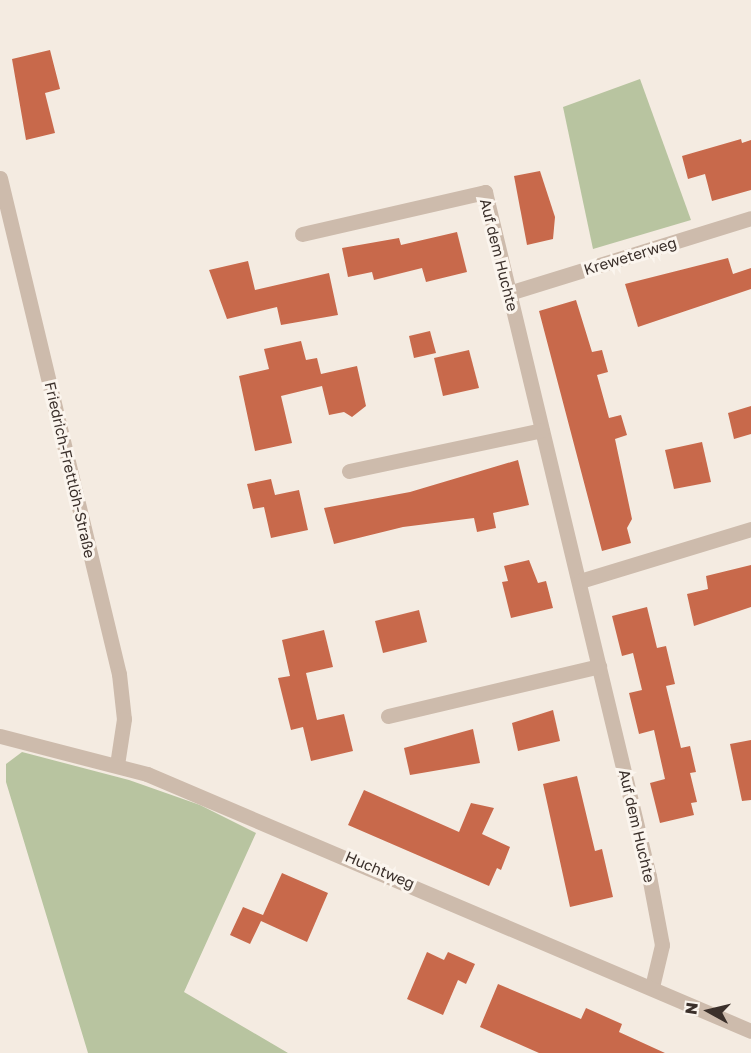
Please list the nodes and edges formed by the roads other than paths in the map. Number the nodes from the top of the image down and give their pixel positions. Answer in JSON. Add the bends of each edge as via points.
{"nodes":[{"id":1,"x":0,"y":178,"type":"edge"},
{"id":2,"x":751,"y":218,"type":"edge"},
{"id":3,"x":302,"y":234,"type":"dead end"},
{"id":4,"x":509,"y":293,"type":"junction"},
{"id":5,"x":542,"y":430,"type":"junction"},
{"id":6,"x":349,"y":471,"type":"dead end"},
{"id":7,"x":751,"y":529,"type":"edge"},
{"id":8,"x":580,"y":580,"type":"junction"},
{"id":9,"x":599,"y":666,"type":"junction"},
{"id":10,"x":387,"y":716,"type":"dead end"},
{"id":11,"x":0,"y":736,"type":"edge"},
{"id":12,"x":117,"y":765,"type":"junction"},
{"id":13,"x":652,"y":987,"type":"junction"},
{"id":14,"x":751,"y":1031,"type":"edge"}],
"edges":[{"from":1,"to":12,"type":"street","name":"Friedrich-Frettlöh-Straße","via":[[119,674],[124,719]]},
{"from":2,"to":4,"type":"street","name":"Kreweterweg"},
{"from":3,"to":4,"type":"street","name":"Auf dem Huchte","via":[[485,192]]},
{"from":4,"to":5,"type":"street","name":"Auf dem Huchte"},
{"from":5,"to":6,"type":"street"},
{"from":5,"to":8,"type":"street","name":"Auf dem Huchte"},
{"from":7,"to":8,"type":"street"},
{"from":8,"to":9,"type":"street","name":"Auf dem Huchte"},
{"from":9,"to":10,"type":"street"},
{"from":9,"to":13,"type":"street","name":"Auf dem Huchte","via":[[662,945]]},
{"from":11,"to":12,"type":"street","name":"Huchtweg"},
{"from":12,"to":13,"type":"street","name":"Huchtweg","via":[[292,832]]},
{"from":13,"to":14,"type":"street","name":"Huchtweg"}]}
